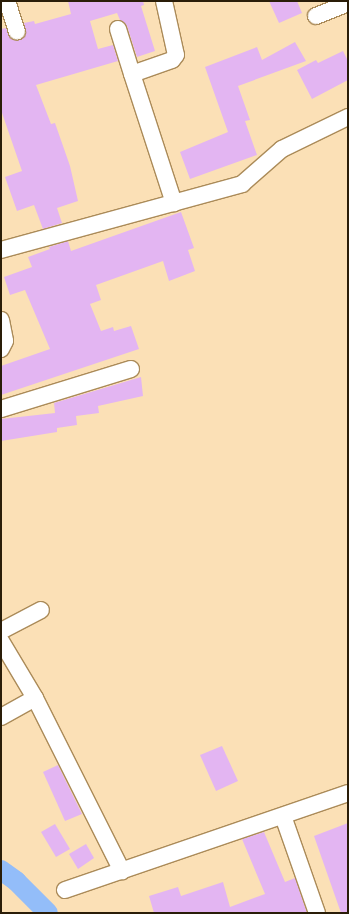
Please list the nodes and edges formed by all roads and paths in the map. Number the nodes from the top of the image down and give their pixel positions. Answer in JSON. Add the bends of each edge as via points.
{"nodes":[{"id":1,"x":7,"y":1,"type":"edge"},
{"id":2,"x":164,"y":1,"type":"edge"},
{"id":3,"x":348,"y":3,"type":"edge"},
{"id":4,"x":316,"y":16,"type":"dead end"},
{"id":5,"x":118,"y":28,"type":"dead end"},
{"id":6,"x":17,"y":31,"type":"dead end"},
{"id":7,"x":132,"y":74,"type":"junction"},
{"id":8,"x":348,"y":116,"type":"edge"},
{"id":9,"x":174,"y":203,"type":"junction"},
{"id":10,"x":1,"y":250,"type":"edge"},
{"id":11,"x":1,"y":320,"type":"edge"},
{"id":12,"x":1,"y":349,"type":"edge"},
{"id":13,"x":131,"y":369,"type":"dead end"},
{"id":14,"x":1,"y":409,"type":"edge"},
{"id":15,"x":42,"y":610,"type":"dead end"},
{"id":16,"x":1,"y":631,"type":"edge"},
{"id":17,"x":1,"y":640,"type":"edge"},
{"id":18,"x":35,"y":698,"type":"junction"},
{"id":19,"x":1,"y":717,"type":"edge"},
{"id":20,"x":348,"y":793,"type":"edge"},
{"id":21,"x":283,"y":816,"type":"junction"},
{"id":22,"x":122,"y":871,"type":"junction"},
{"id":23,"x":65,"y":890,"type":"dead end"},
{"id":24,"x":317,"y":913,"type":"edge"}],
"edges":[{"from":1,"to":6,"type":"street"},
{"from":2,"to":7,"type":"street","via":[[176,55],[172,60]]},
{"from":3,"to":4,"type":"street"},
{"from":5,"to":7,"type":"street"},
{"from":7,"to":9,"type":"street"},
{"from":8,"to":9,"type":"street","via":[[282,149],[242,184]]},
{"from":9,"to":10,"type":"street"},
{"from":11,"to":12,"type":"street","via":[[5,341]]},
{"from":13,"to":14,"type":"street"},
{"from":15,"to":16,"type":"street"},
{"from":17,"to":18,"type":"street"},
{"from":18,"to":19,"type":"street"},
{"from":18,"to":22,"type":"street"},
{"from":20,"to":21,"type":"street"},
{"from":21,"to":22,"type":"street"},
{"from":21,"to":24,"type":"street"},
{"from":22,"to":23,"type":"street"}]}
